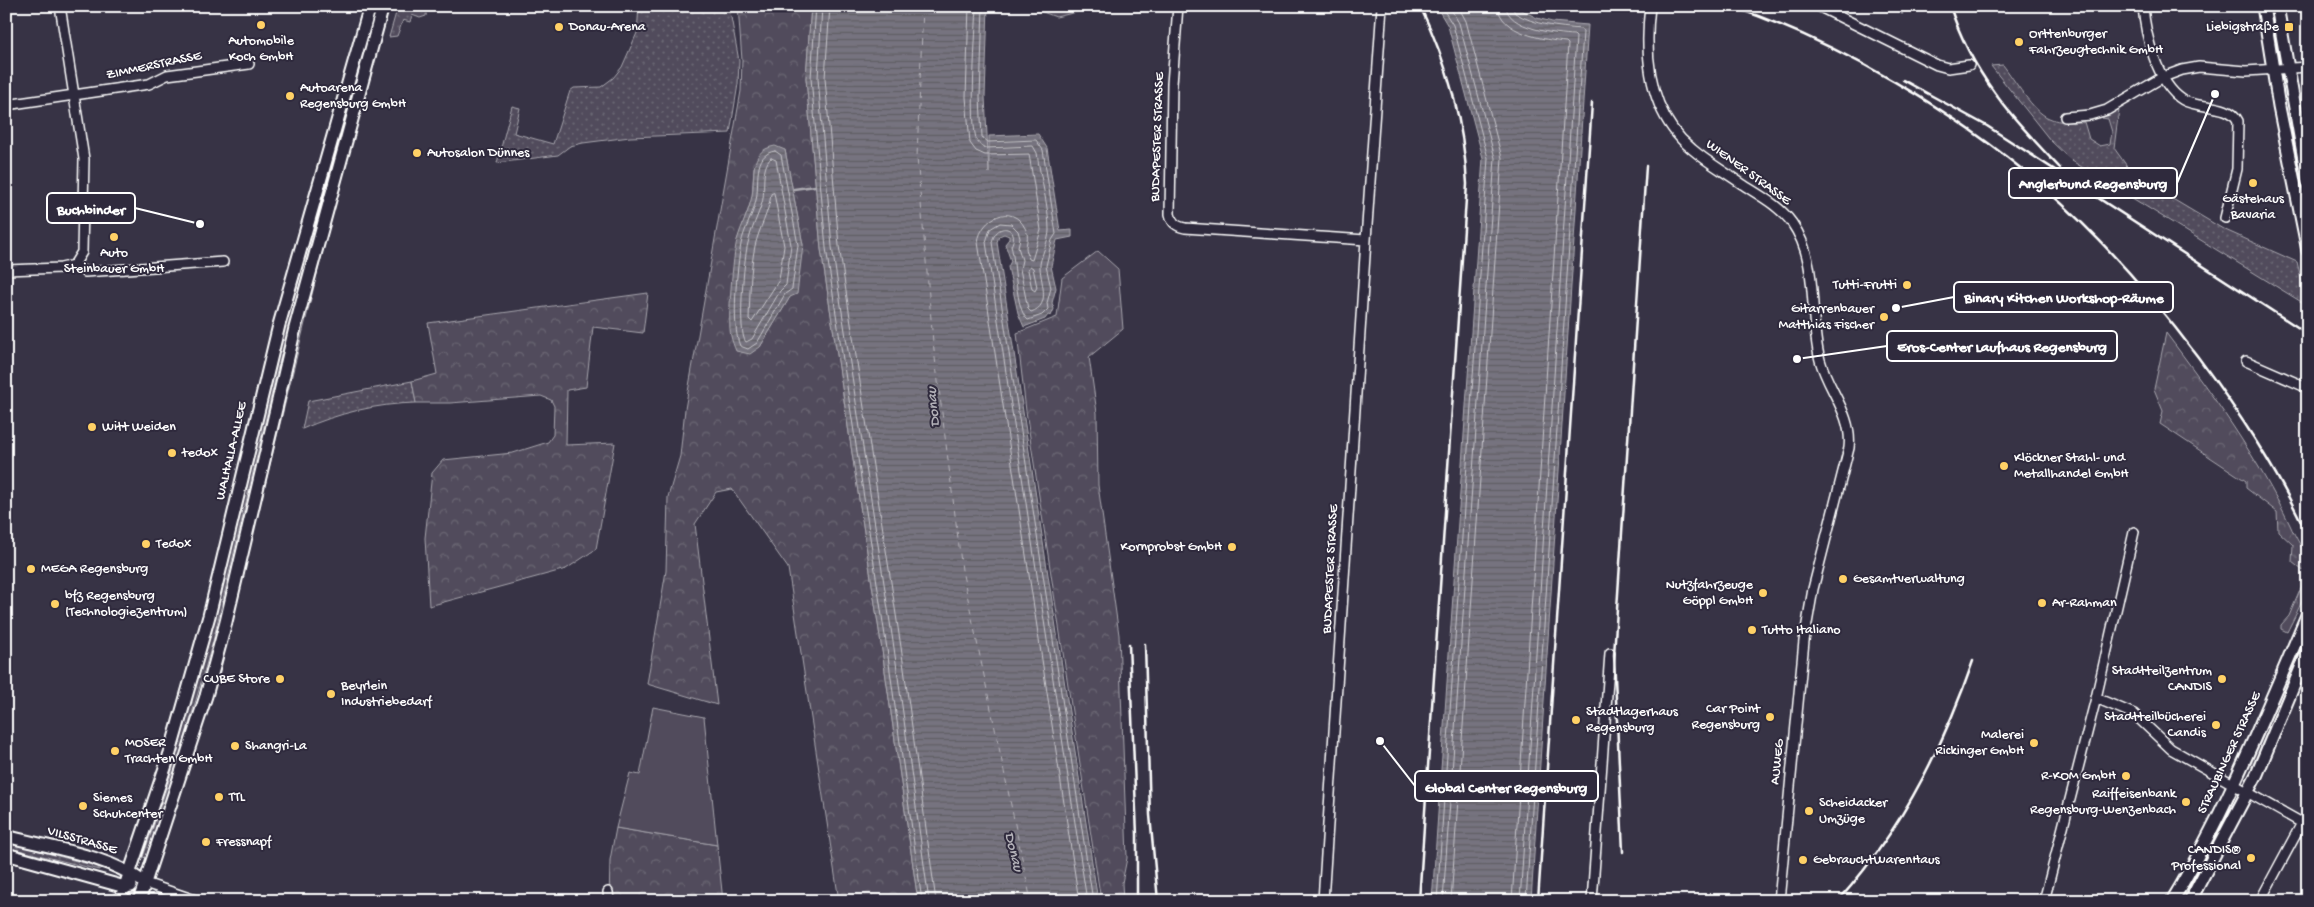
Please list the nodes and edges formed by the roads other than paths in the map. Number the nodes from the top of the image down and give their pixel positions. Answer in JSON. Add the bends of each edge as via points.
{"nodes":[{"id":1,"x":60,"y":6,"type":"edge"},
{"id":2,"x":370,"y":6,"type":"edge"},
{"id":3,"x":383,"y":6,"type":"edge"},
{"id":4,"x":1178,"y":6,"type":"edge"},
{"id":5,"x":1382,"y":6,"type":"edge"},
{"id":6,"x":1650,"y":6,"type":"edge"},
{"id":7,"x":1818,"y":6,"type":"edge"},
{"id":8,"x":2143,"y":6,"type":"edge"},
{"id":9,"x":2263,"y":6,"type":"edge"},
{"id":10,"x":2278,"y":6,"type":"edge"},
{"id":11,"x":249,"y":64,"type":"dead end"},
{"id":12,"x":1969,"y":65,"type":"dead end"},
{"id":13,"x":2308,"y":67,"type":"edge"},
{"id":14,"x":2288,"y":69,"type":"junction"},
{"id":15,"x":2273,"y":70,"type":"junction"},
{"id":16,"x":2163,"y":76,"type":"junction"},
{"id":17,"x":74,"y":96,"type":"junction"},
{"id":18,"x":6,"y":105,"type":"edge"},
{"id":19,"x":2064,"y":117,"type":"dead end"},
{"id":20,"x":2307,"y":179,"type":"edge"},
{"id":21,"x":2225,"y":218,"type":"dead end"},
{"id":22,"x":1366,"y":240,"type":"junction"},
{"id":23,"x":2308,"y":251,"type":"edge"},
{"id":24,"x":223,"y":262,"type":"dead end"},
{"id":25,"x":74,"y":265,"type":"junction"},
{"id":26,"x":6,"y":270,"type":"edge"},
{"id":27,"x":2246,"y":361,"type":"dead end"},
{"id":28,"x":2308,"y":388,"type":"edge"},
{"id":29,"x":2134,"y":532,"type":"dead end"},
{"id":30,"x":2308,"y":613,"type":"edge"},
{"id":31,"x":1806,"y":627,"type":"joint"},
{"id":32,"x":2308,"y":651,"type":"edge"},
{"id":33,"x":1610,"y":653,"type":"dead end"},
{"id":34,"x":2096,"y":698,"type":"junction"},
{"id":35,"x":2233,"y":785,"type":"junction"},
{"id":36,"x":2247,"y":793,"type":"junction"},
{"id":37,"x":6,"y":836,"type":"edge"},
{"id":38,"x":6,"y":854,"type":"edge"},
{"id":39,"x":130,"y":872,"type":"junction"},
{"id":40,"x":146,"y":883,"type":"junction"},
{"id":41,"x":125,"y":887,"type":"junction"},
{"id":42,"x":120,"y":901,"type":"edge"},
{"id":43,"x":139,"y":901,"type":"edge"},
{"id":44,"x":198,"y":901,"type":"edge"},
{"id":45,"x":1323,"y":901,"type":"edge"},
{"id":46,"x":1592,"y":901,"type":"edge"},
{"id":47,"x":1778,"y":901,"type":"edge"},
{"id":48,"x":2044,"y":901,"type":"edge"},
{"id":49,"x":2172,"y":901,"type":"edge"},
{"id":50,"x":2190,"y":901,"type":"edge"},
{"id":51,"x":2260,"y":901,"type":"edge"}],
"edges":[{"from":1,"to":17,"type":"street"},
{"from":2,"to":39,"type":"main road","name":"WALHALLA-ALLEE","via":[[279,325],[209,616],[170,753]]},
{"from":3,"to":40,"type":"main road","via":[[292,338],[206,696]]},
{"from":4,"to":22,"type":"street","name":"BUDAPESTER STRASSE","via":[[1172,84],[1172,221],[1185,228]]},
{"from":5,"to":22,"type":"street","name":"BUDAPESTER STRASSE"},
{"from":6,"to":31,"type":"street","name":"WIENER STRASSE","via":[[1648,63],[1657,102],[1666,119],[1691,149],[1777,208],[1792,223],[1808,259],[1817,348],[1830,388],[1846,417],[1850,438]]},
{"from":7,"to":12,"type":"street","via":[[1937,65],[1948,68]]},
{"from":8,"to":16,"type":"street","via":[[2148,39]]},
{"from":9,"to":15,"type":"main road"},
{"from":10,"to":14,"type":"main road"},
{"from":11,"to":17,"type":"street","name":"ZIMMERSTRASSE","via":[[167,75],[149,84]]},
{"from":13,"to":14,"type":"street"},
{"from":14,"to":15,"type":"street"},
{"from":14,"to":20,"type":"main road"},
{"from":15,"to":16,"type":"street","via":[[2199,67]]},
{"from":15,"to":23,"type":"main road"},
{"from":16,"to":19,"type":"street","via":[[2107,110]]},
{"from":16,"to":21,"type":"street","via":[[2183,100],[2236,115],[2237,169]]},
{"from":17,"to":18,"type":"street","name":"ZIMMERSTRASSE"},
{"from":17,"to":25,"type":"street","via":[[84,159],[82,252]]},
{"from":22,"to":45,"type":"street","name":"BUDAPESTER STRASSE"},
{"from":24,"to":25,"type":"street","via":[[85,272]]},
{"from":25,"to":26,"type":"street"},
{"from":27,"to":28,"type":"street"},
{"from":29,"to":34,"type":"street"},
{"from":30,"to":35,"type":"main road","name":"STRAUBINGER STRASSE"},
{"from":31,"to":47,"type":"street","name":"AUWEG"},
{"from":32,"to":36,"type":"main road"},
{"from":33,"to":46,"type":"street"},
{"from":34,"to":35,"type":"street","via":[[2134,714],[2171,749]]},
{"from":34,"to":48,"type":"street"},
{"from":35,"to":36,"type":"street"},
{"from":35,"to":49,"type":"main road","name":"STRAUBINGER STRASSE"},
{"from":36,"to":50,"type":"main road"},
{"from":36,"to":51,"type":"street","via":[[2302,823]]},
{"from":37,"to":39,"type":"main road","name":"VILSSTRASSE"},
{"from":38,"to":41,"type":"main road","name":"VILSSTRASSE"},
{"from":39,"to":40,"type":"main road","name":"VILSSTRASSE"},
{"from":39,"to":41,"type":"main road","name":"WALHALLA-ALLEE"},
{"from":40,"to":41,"type":"main road","name":"VILSSTRASSE"},
{"from":40,"to":43,"type":"main road"},
{"from":40,"to":44,"type":"street","name":"VILSSTRASSE"},
{"from":41,"to":42,"type":"main road","name":"WALHALLA-ALLEE"}]}
